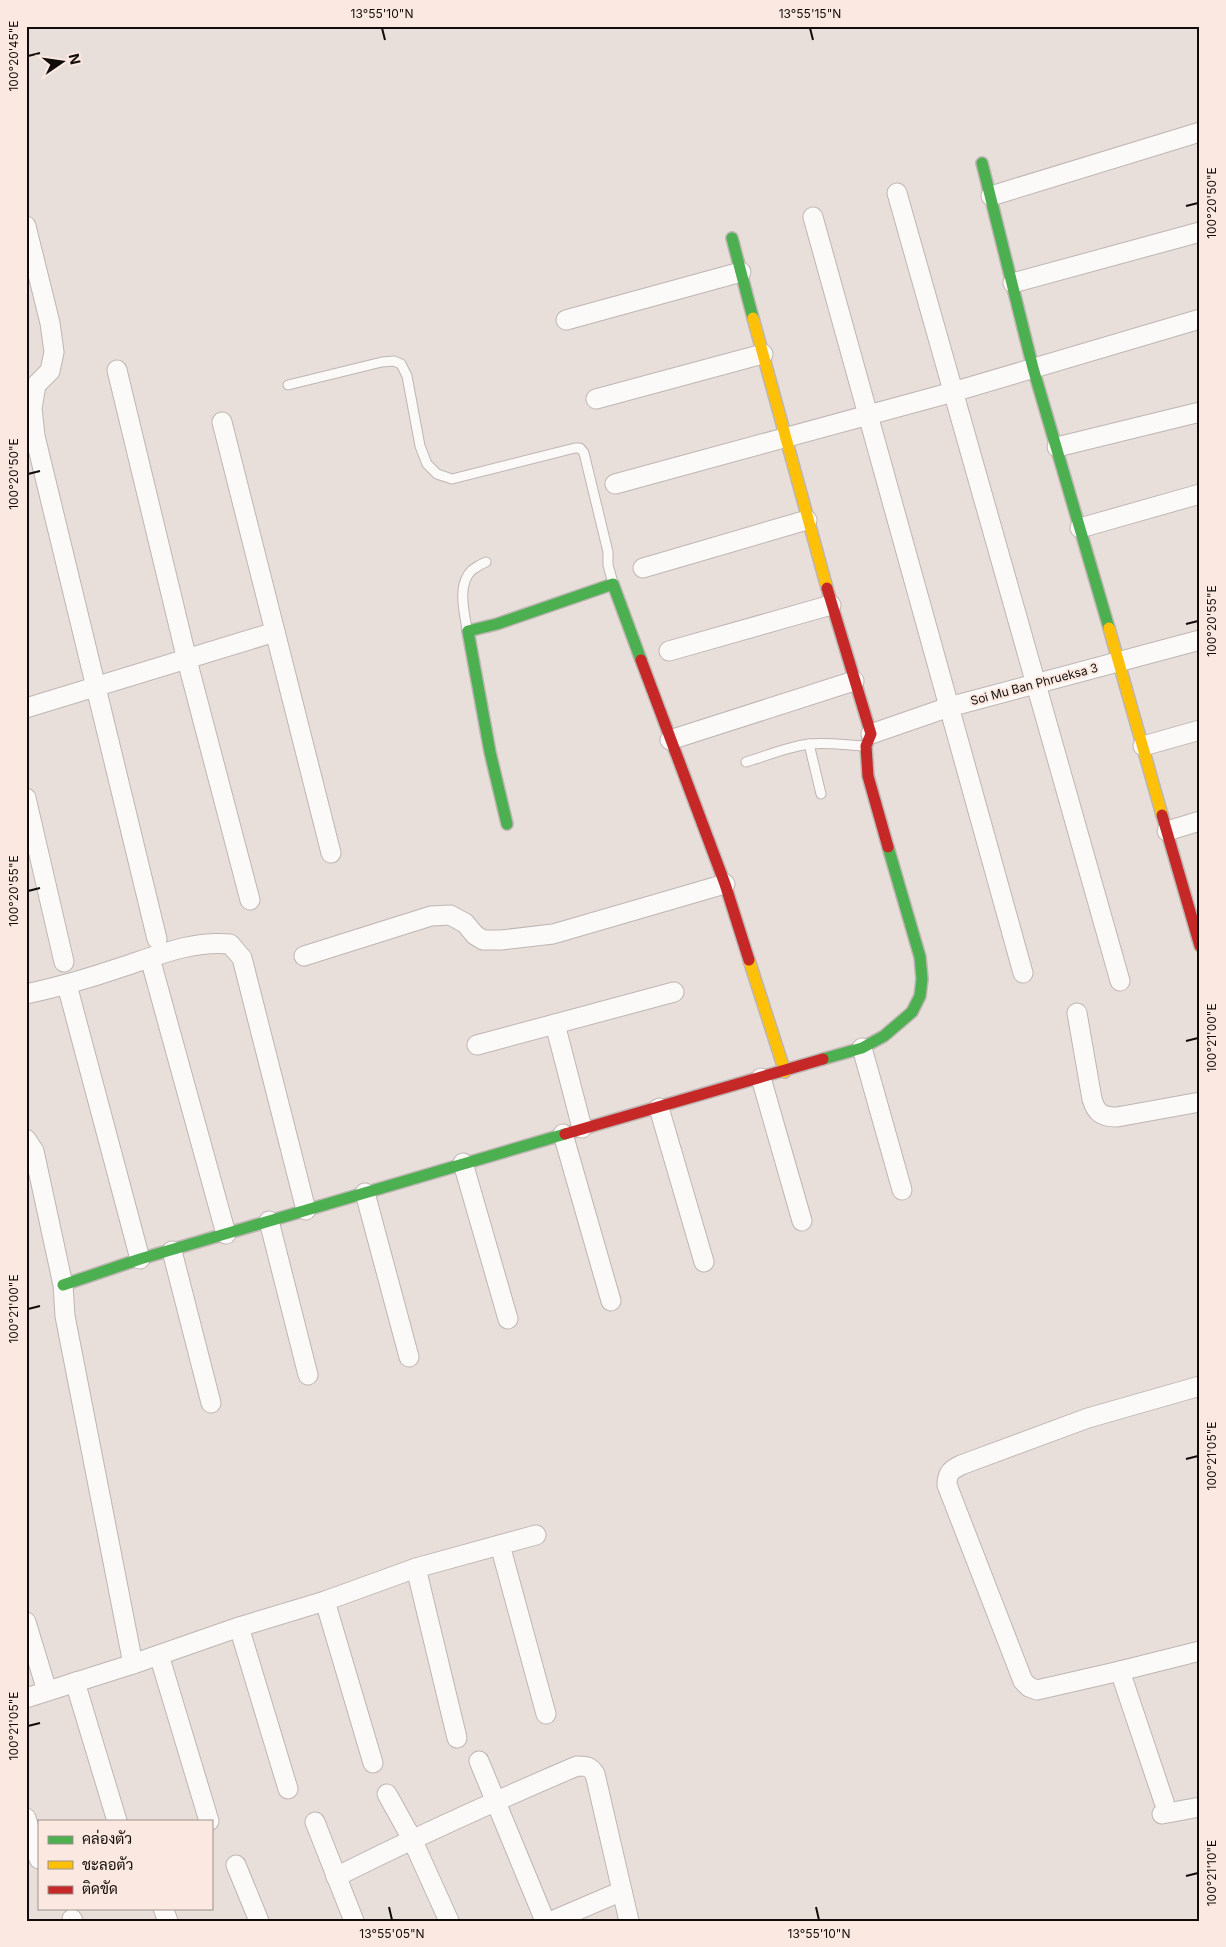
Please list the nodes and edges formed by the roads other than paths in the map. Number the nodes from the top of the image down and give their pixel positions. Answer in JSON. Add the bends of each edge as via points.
{"nodes":[{"id":1,"x":1200,"y":132,"type":"edge"},
{"id":2,"x":982,"y":163,"type":"dead end"},
{"id":3,"x":898,"y":193,"type":"dead end"},
{"id":4,"x":991,"y":196,"type":"junction"},
{"id":5,"x":813,"y":217,"type":"dead end"},
{"id":6,"x":26,"y":226,"type":"edge"},
{"id":7,"x":1200,"y":232,"type":"edge"},
{"id":8,"x":732,"y":238,"type":"dead end"},
{"id":9,"x":741,"y":272,"type":"junction"},
{"id":10,"x":1013,"y":283,"type":"junction"},
{"id":11,"x":33,"y":284,"type":"edge"},
{"id":12,"x":1200,"y":319,"type":"edge"},
{"id":13,"x":566,"y":320,"type":"dead end"},
{"id":14,"x":763,"y":354,"type":"junction"},
{"id":15,"x":1033,"y":368,"type":"junction"},
{"id":16,"x":117,"y":370,"type":"dead end"},
{"id":17,"x":288,"y":385,"type":"dead end"},
{"id":18,"x":31,"y":387,"type":"edge"},
{"id":19,"x":953,"y":392,"type":"junction"},
{"id":20,"x":596,"y":399,"type":"dead end"},
{"id":21,"x":1200,"y":412,"type":"edge"},
{"id":22,"x":869,"y":414,"type":"junction"},
{"id":23,"x":222,"y":422,"type":"dead end"},
{"id":24,"x":784,"y":438,"type":"junction"},
{"id":25,"x":1057,"y":447,"type":"junction"},
{"id":26,"x":615,"y":484,"type":"dead end"},
{"id":27,"x":1200,"y":494,"type":"edge"},
{"id":28,"x":807,"y":520,"type":"junction"},
{"id":29,"x":1080,"y":528,"type":"junction"},
{"id":30,"x":486,"y":562,"type":"dead end"},
{"id":31,"x":643,"y":568,"type":"dead end"},
{"id":32,"x":613,"y":584,"type":"junction"},
{"id":33,"x":832,"y":605,"type":"junction"},
{"id":34,"x":468,"y":631,"type":"junction"},
{"id":35,"x":275,"y":632,"type":"junction"},
{"id":36,"x":1200,"y":640,"type":"edge"},
{"id":37,"x":669,"y":651,"type":"dead end"},
{"id":38,"x":187,"y":660,"type":"junction"},
{"id":39,"x":1118,"y":661,"type":"junction"},
{"id":40,"x":854,"y":681,"type":"junction"},
{"id":41,"x":1036,"y":682,"type":"junction"},
{"id":42,"x":96,"y":687,"type":"junction"},
{"id":43,"x":949,"y":707,"type":"junction"},
{"id":44,"x":26,"y":708,"type":"edge"},
{"id":45,"x":1200,"y":730,"type":"edge"},
{"id":46,"x":670,"y":740,"type":"junction"},
{"id":47,"x":868,"y":740,"type":"junction"},
{"id":48,"x":809,"y":744,"type":"junction"},
{"id":49,"x":1143,"y":746,"type":"junction"},
{"id":50,"x":746,"y":762,"type":"dead end"},
{"id":51,"x":821,"y":794,"type":"dead end"},
{"id":52,"x":26,"y":798,"type":"edge"},
{"id":53,"x":1200,"y":821,"type":"edge"},
{"id":54,"x":508,"y":824,"type":"dead end"},
{"id":55,"x":1167,"y":830,"type":"junction"},
{"id":56,"x":331,"y":853,"type":"dead end"},
{"id":57,"x":725,"y":884,"type":"junction"},
{"id":58,"x":250,"y":900,"type":"dead end"},
{"id":59,"x":1196,"y":914,"type":"edge"},
{"id":60,"x":157,"y":939,"type":"dead end"},
{"id":61,"x":1200,"y":946,"type":"edge"},
{"id":62,"x":304,"y":956,"type":"dead end"},
{"id":63,"x":150,"y":958,"type":"junction"},
{"id":64,"x":64,"y":962,"type":"dead end"},
{"id":65,"x":1023,"y":973,"type":"dead end"},
{"id":66,"x":1120,"y":981,"type":"dead end"},
{"id":67,"x":67,"y":985,"type":"junction"},
{"id":68,"x":674,"y":992,"type":"dead end"},
{"id":69,"x":26,"y":994,"type":"edge"},
{"id":70,"x":1077,"y":1013,"type":"dead end"},
{"id":71,"x":555,"y":1024,"type":"junction"},
{"id":72,"x":477,"y":1045,"type":"dead end"},
{"id":73,"x":862,"y":1048,"type":"junction"},
{"id":74,"x":785,"y":1072,"type":"junction"},
{"id":75,"x":761,"y":1078,"type":"junction"},
{"id":76,"x":1200,"y":1102,"type":"edge"},
{"id":77,"x":659,"y":1108,"type":"junction"},
{"id":78,"x":582,"y":1128,"type":"junction"},
{"id":79,"x":562,"y":1134,"type":"junction"},
{"id":80,"x":26,"y":1138,"type":"edge"},
{"id":81,"x":463,"y":1164,"type":"junction"},
{"id":82,"x":902,"y":1190,"type":"dead end"},
{"id":83,"x":365,"y":1193,"type":"junction"},
{"id":84,"x":306,"y":1210,"type":"junction"},
{"id":85,"x":268,"y":1221,"type":"junction"},
{"id":86,"x":802,"y":1222,"type":"dead end"},
{"id":87,"x":226,"y":1234,"type":"junction"},
{"id":88,"x":172,"y":1251,"type":"junction"},
{"id":89,"x":140,"y":1259,"type":"junction"},
{"id":90,"x":704,"y":1262,"type":"dead end"},
{"id":91,"x":64,"y":1285,"type":"junction"},
{"id":92,"x":611,"y":1301,"type":"dead end"},
{"id":93,"x":508,"y":1319,"type":"dead end"},
{"id":94,"x":409,"y":1357,"type":"dead end"},
{"id":95,"x":308,"y":1375,"type":"dead end"},
{"id":96,"x":1200,"y":1386,"type":"edge"},
{"id":97,"x":211,"y":1403,"type":"dead end"},
{"id":98,"x":536,"y":1535,"type":"dead end"},
{"id":99,"x":500,"y":1545,"type":"junction"},
{"id":100,"x":416,"y":1568,"type":"junction"},
{"id":101,"x":324,"y":1601,"type":"junction"},
{"id":102,"x":26,"y":1622,"type":"edge"},
{"id":103,"x":239,"y":1627,"type":"junction"},
{"id":104,"x":1200,"y":1651,"type":"edge"},
{"id":105,"x":159,"y":1655,"type":"junction"},
{"id":106,"x":133,"y":1664,"type":"junction"},
{"id":107,"x":1120,"y":1671,"type":"junction"},
{"id":108,"x":75,"y":1682,"type":"junction"},
{"id":109,"x":47,"y":1691,"type":"junction"},
{"id":110,"x":26,"y":1698,"type":"edge"},
{"id":111,"x":546,"y":1714,"type":"dead end"},
{"id":112,"x":457,"y":1738,"type":"dead end"},
{"id":113,"x":479,"y":1761,"type":"dead end"},
{"id":114,"x":373,"y":1764,"type":"dead end"},
{"id":115,"x":288,"y":1789,"type":"dead end"},
{"id":116,"x":387,"y":1794,"type":"dead end"},
{"id":117,"x":496,"y":1801,"type":"junction"},
{"id":118,"x":1200,"y":1807,"type":"edge"},
{"id":119,"x":26,"y":1818,"type":"edge"},
{"id":120,"x":117,"y":1820,"type":"edge"},
{"id":121,"x":209,"y":1820,"type":"edge"},
{"id":122,"x":315,"y":1822,"type":"dead end"},
{"id":123,"x":412,"y":1839,"type":"junction"},
{"id":124,"x":38,"y":1855,"type":"edge"},
{"id":125,"x":236,"y":1865,"type":"dead end"},
{"id":126,"x":336,"y":1877,"type":"junction"},
{"id":127,"x":622,"y":1891,"type":"junction"},
{"id":128,"x":259,"y":1921,"type":"edge"},
{"id":129,"x":354,"y":1921,"type":"edge"},
{"id":130,"x":449,"y":1921,"type":"edge"},
{"id":131,"x":545,"y":1921,"type":"edge"},
{"id":132,"x":552,"y":1921,"type":"edge"},
{"id":133,"x":629,"y":1921,"type":"edge"}],
"edges":[{"from":1,"to":4,"type":"street"},
{"from":2,"to":4,"type":"street"},
{"from":3,"to":19,"type":"street"},
{"from":4,"to":10,"type":"street"},
{"from":5,"to":22,"type":"street"},
{"from":6,"to":11,"type":"street"},
{"from":7,"to":10,"type":"street"},
{"from":8,"to":9,"type":"street"},
{"from":9,"to":13,"type":"street"},
{"from":9,"to":14,"type":"street"},
{"from":10,"to":15,"type":"street"},
{"from":11,"to":18,"type":"street","via":[[50,323],[54,352],[50,371]]},
{"from":12,"to":15,"type":"street"},
{"from":14,"to":20,"type":"street"},
{"from":14,"to":24,"type":"street"},
{"from":15,"to":19,"type":"street"},
{"from":15,"to":25,"type":"street"},
{"from":16,"to":38,"type":"street"},
{"from":17,"to":32,"type":"lane","via":[[394,360],[401,364],[407,376],[420,446],[427,464],[437,474],[452,479],[580,448],[600,515]]},
{"from":18,"to":42,"type":"street","via":[[35,436]]},
{"from":19,"to":22,"type":"street"},
{"from":19,"to":41,"type":"street"},
{"from":21,"to":25,"type":"street"},
{"from":22,"to":24,"type":"street"},
{"from":22,"to":43,"type":"street"},
{"from":23,"to":35,"type":"street"},
{"from":24,"to":26,"type":"street"},
{"from":24,"to":28,"type":"street"},
{"from":25,"to":29,"type":"street"},
{"from":27,"to":29,"type":"street"},
{"from":28,"to":31,"type":"street"},
{"from":28,"to":33,"type":"street"},
{"from":29,"to":39,"type":"street"},
{"from":30,"to":34,"type":"lane","via":[[471,571],[466,579],[462,599]]},
{"from":32,"to":34,"type":"street"},
{"from":32,"to":46,"type":"street"},
{"from":33,"to":37,"type":"street"},
{"from":33,"to":40,"type":"street"},
{"from":34,"to":54,"type":"street","via":[[487,743]]},
{"from":35,"to":38,"type":"street"},
{"from":35,"to":56,"type":"street"},
{"from":36,"to":39,"type":"street","name":"Soi Mu Ban Phrueksa 3"},
{"from":38,"to":42,"type":"street"},
{"from":38,"to":58,"type":"street"},
{"from":39,"to":41,"type":"street","name":"Soi Mu Ban Phrueksa 3"},
{"from":39,"to":49,"type":"street"},
{"from":40,"to":46,"type":"street"},
{"from":40,"to":47,"type":"street"},
{"from":41,"to":43,"type":"street","name":"Soi Mu Ban Phrueksa 3"},
{"from":41,"to":66,"type":"street"},
{"from":42,"to":44,"type":"street"},
{"from":42,"to":60,"type":"street"},
{"from":43,"to":47,"type":"street","name":"Soi Mu Ban Phrueksa 3"},
{"from":43,"to":65,"type":"street"},
{"from":45,"to":49,"type":"street"},
{"from":46,"to":57,"type":"street"},
{"from":47,"to":48,"type":"lane"},
{"from":47,"to":73,"type":"street","via":[[868,776],[920,957],[923,980],[919,1002],[911,1017],[878,1041]]},
{"from":48,"to":50,"type":"lane"},
{"from":48,"to":51,"type":"lane"},
{"from":49,"to":55,"type":"street"},
{"from":52,"to":64,"type":"street"},
{"from":53,"to":55,"type":"street"},
{"from":55,"to":59,"type":"street"},
{"from":57,"to":62,"type":"street","via":[[553,934],[483,940],[465,923],[450,915],[431,916]]},
{"from":57,"to":74,"type":"street"},
{"from":59,"to":61,"type":"street"},
{"from":63,"to":67,"type":"street"},
{"from":63,"to":84,"type":"street","via":[[214,942],[230,944],[242,958]]},
{"from":63,"to":87,"type":"street"},
{"from":67,"to":69,"type":"street"},
{"from":67,"to":89,"type":"street"},
{"from":68,"to":71,"type":"street"},
{"from":70,"to":76,"type":"street","via":[[1092,1099],[1095,1110],[1100,1114],[1116,1117]]},
{"from":71,"to":72,"type":"street"},
{"from":71,"to":78,"type":"street"},
{"from":73,"to":74,"type":"street"},
{"from":73,"to":82,"type":"street"},
{"from":74,"to":75,"type":"street"},
{"from":75,"to":77,"type":"street"},
{"from":75,"to":86,"type":"street"},
{"from":77,"to":78,"type":"street"},
{"from":77,"to":90,"type":"street"},
{"from":78,"to":79,"type":"street"},
{"from":79,"to":81,"type":"street"},
{"from":79,"to":92,"type":"street"},
{"from":80,"to":91,"type":"street","via":[[34,1151]]},
{"from":81,"to":83,"type":"street"},
{"from":81,"to":93,"type":"street"},
{"from":83,"to":84,"type":"street"},
{"from":83,"to":94,"type":"street"},
{"from":84,"to":85,"type":"street"},
{"from":85,"to":87,"type":"street"},
{"from":85,"to":95,"type":"street"},
{"from":87,"to":88,"type":"street"},
{"from":88,"to":89,"type":"street"},
{"from":88,"to":97,"type":"street"},
{"from":89,"to":91,"type":"street"},
{"from":91,"to":106,"type":"street","via":[[64,1316]]},
{"from":96,"to":107,"type":"street","via":[[1088,1418],[961,1465],[950,1471],[947,1477],[947,1485],[1023,1680],[1029,1687],[1037,1690]]},
{"from":98,"to":99,"type":"street"},
{"from":99,"to":100,"type":"street"},
{"from":99,"to":111,"type":"street"},
{"from":100,"to":101,"type":"street"},
{"from":100,"to":112,"type":"street"},
{"from":101,"to":103,"type":"street"},
{"from":101,"to":114,"type":"street"},
{"from":102,"to":109,"type":"street"},
{"from":103,"to":105,"type":"street"},
{"from":103,"to":115,"type":"street"},
{"from":104,"to":107,"type":"street"},
{"from":105,"to":106,"type":"street"},
{"from":105,"to":121,"type":"street"},
{"from":106,"to":108,"type":"street"},
{"from":107,"to":118,"type":"street","via":[[1163,1808]]},
{"from":108,"to":109,"type":"street"},
{"from":108,"to":120,"type":"street"},
{"from":109,"to":110,"type":"street"},
{"from":113,"to":117,"type":"street"},
{"from":116,"to":123,"type":"street"},
{"from":117,"to":123,"type":"street"},
{"from":117,"to":127,"type":"street","via":[[577,1766],[591,1768]]},
{"from":117,"to":131,"type":"street"},
{"from":119,"to":124,"type":"street"},
{"from":122,"to":126,"type":"street"},
{"from":123,"to":126,"type":"street"},
{"from":123,"to":130,"type":"street"},
{"from":125,"to":128,"type":"street"},
{"from":126,"to":129,"type":"street"},
{"from":127,"to":132,"type":"street"},
{"from":127,"to":133,"type":"street"}]}
